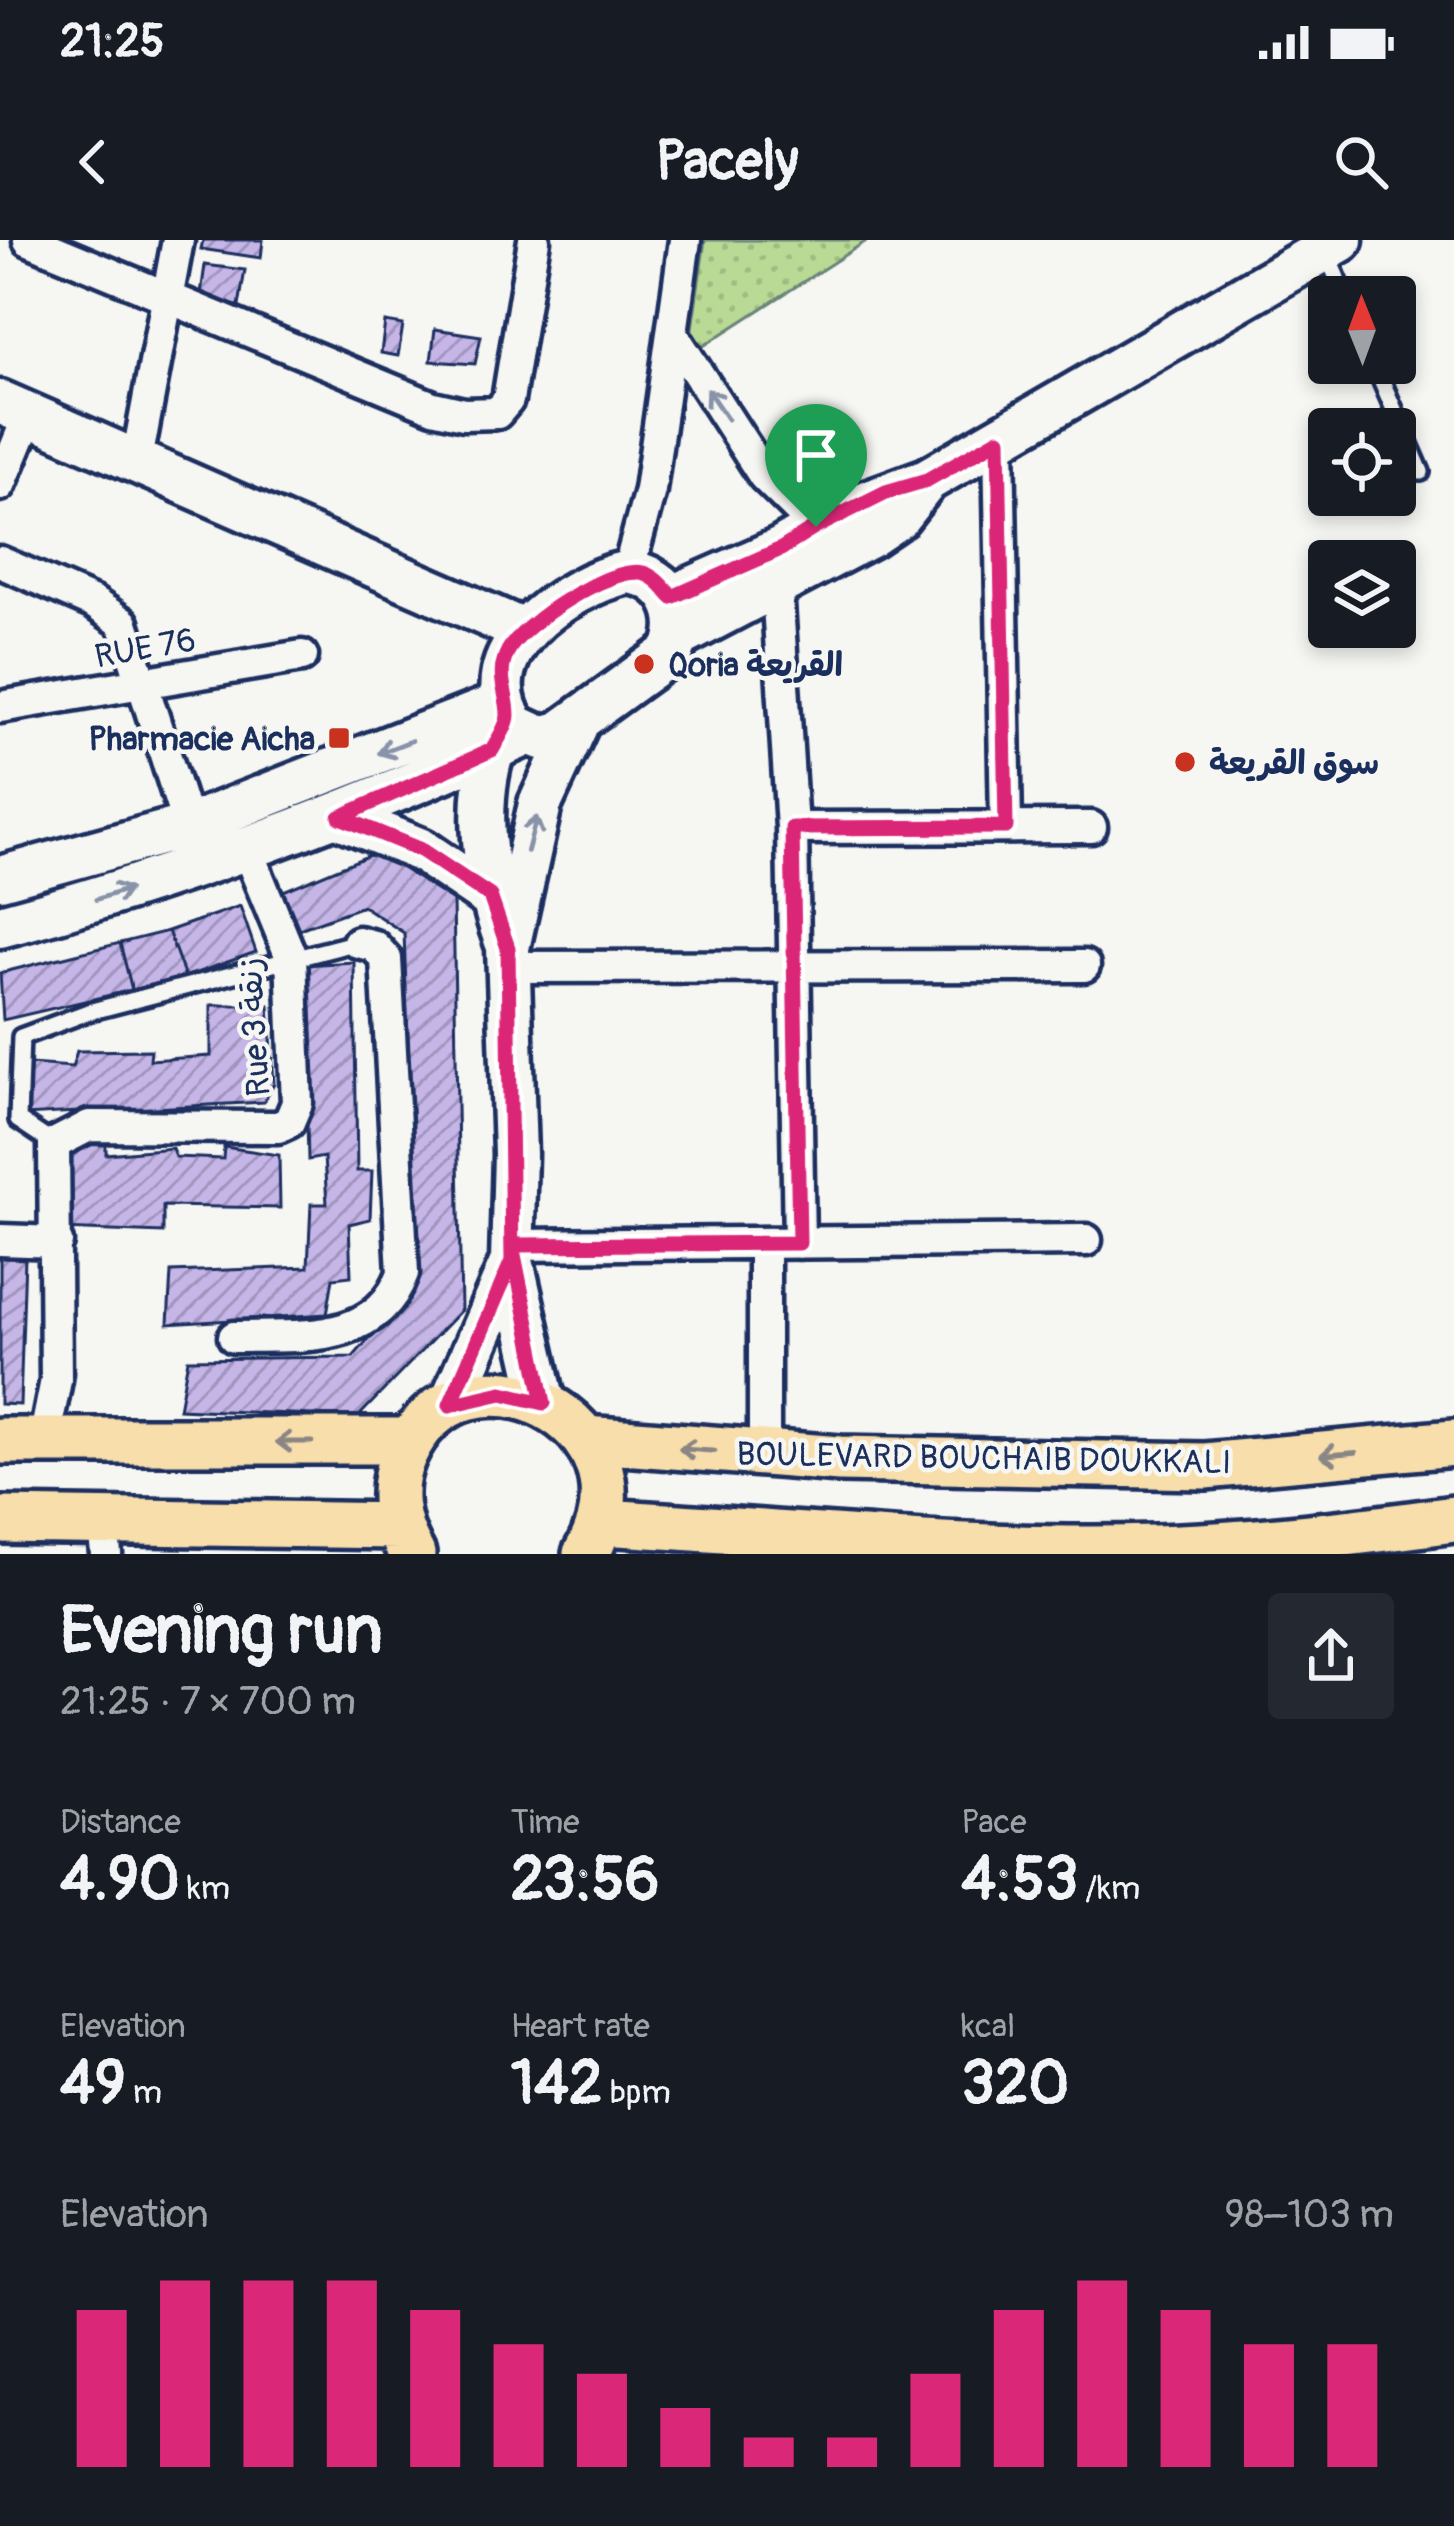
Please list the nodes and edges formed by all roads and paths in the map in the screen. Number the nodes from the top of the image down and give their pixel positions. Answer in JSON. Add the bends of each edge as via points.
{"nodes":[{"id":1,"x":29,"y":240,"type":"edge"},
{"id":2,"x":178,"y":240,"type":"edge"},
{"id":3,"x":534,"y":240,"type":"edge"},
{"id":4,"x":685,"y":240,"type":"edge"},
{"id":5,"x":1333,"y":245,"type":"edge"},
{"id":6,"x":1341,"y":276,"type":"edge"},
{"id":7,"x":170,"y":300,"type":"junction"},
{"id":8,"x":673,"y":334,"type":"junction"},
{"id":9,"x":1383,"y":384,"type":"edge"},
{"id":10,"x":15,"y":409,"type":"edge"},
{"id":11,"x":999,"y":439,"type":"junction"},
{"id":12,"x":136,"y":460,"type":"junction"},
{"id":13,"x":1420,"y":472,"type":"dead end"},
{"id":14,"x":927,"y":480,"type":"junction"},
{"id":15,"x":0,"y":484,"type":"edge"},
{"id":16,"x":816,"y":527,"type":"junction"},
{"id":17,"x":0,"y":562,"type":"edge"},
{"id":18,"x":628,"y":572,"type":"junction"},
{"id":19,"x":777,"y":588,"type":"junction"},
{"id":20,"x":675,"y":617,"type":"junction"},
{"id":21,"x":524,"y":631,"type":"junction"},
{"id":22,"x":302,"y":656,"type":"dead end"},
{"id":23,"x":143,"y":686,"type":"junction"},
{"id":24,"x":0,"y":707,"type":"edge"},
{"id":25,"x":508,"y":726,"type":"junction"},
{"id":26,"x":576,"y":726,"type":"junction"},
{"id":27,"x":340,"y":817,"type":"junction"},
{"id":28,"x":188,"y":826,"type":"junction"},
{"id":29,"x":1006,"y":827,"type":"junction"},
{"id":30,"x":1091,"y":827,"type":"dead end"},
{"id":31,"x":792,"y":828,"type":"junction"},
{"id":32,"x":247,"y":850,"type":"junction"},
{"id":33,"x":0,"y":878,"type":"edge"},
{"id":34,"x":490,"y":896,"type":"junction"},
{"id":35,"x":0,"y":926,"type":"edge"},
{"id":36,"x":358,"y":942,"type":"joint"},
{"id":37,"x":291,"y":957,"type":"junction"},
{"id":38,"x":509,"y":958,"type":"junction"},
{"id":39,"x":794,"y":963,"type":"junction"},
{"id":40,"x":1084,"y":966,"type":"dead end"},
{"id":41,"x":54,"y":1144,"type":"junction"},
{"id":42,"x":0,"y":1240,"type":"edge"},
{"id":43,"x":1086,"y":1240,"type":"dead end"},
{"id":44,"x":57,"y":1242,"type":"junction"},
{"id":45,"x":764,"y":1243,"type":"junction"},
{"id":46,"x":799,"y":1243,"type":"junction"},
{"id":47,"x":512,"y":1253,"type":"junction"},
{"id":48,"x":234,"y":1336,"type":"dead end"},
{"id":49,"x":544,"y":1403,"type":"junction"},
{"id":50,"x":450,"y":1405,"type":"junction"},
{"id":51,"x":585,"y":1439,"type":"junction"},
{"id":52,"x":22,"y":1441,"type":"edge"},
{"id":53,"x":411,"y":1442,"type":"junction"},
{"id":54,"x":1454,"y":1443,"type":"edge"},
{"id":55,"x":764,"y":1454,"type":"junction"},
{"id":56,"x":0,"y":1520,"type":"edge"},
{"id":57,"x":1454,"y":1520,"type":"edge"},
{"id":58,"x":593,"y":1538,"type":"edge"},
{"id":59,"x":104,"y":1539,"type":"edge"},
{"id":60,"x":405,"y":1540,"type":"edge"},
{"id":61,"x":1318,"y":1546,"type":"edge"},
{"id":62,"x":937,"y":1548,"type":"edge"}],
"edges":[{"from":1,"to":7,"type":"street"},
{"from":2,"to":7,"type":"street"},
{"from":3,"to":7,"type":"street","via":[[508,400],[482,416],[434,407]]},
{"from":4,"to":8,"type":"street"},
{"from":5,"to":6,"type":"lane"},
{"from":5,"to":11,"type":"main road"},
{"from":7,"to":12,"type":"street"},
{"from":16,"to":8,"type":"street","one_way":true,"via":[[764,476]]},
{"from":8,"to":18,"type":"street","via":[[650,490]]},
{"from":9,"to":13,"type":"lane"},
{"from":10,"to":12,"type":"main road"},
{"from":10,"to":15,"type":"street"},
{"from":11,"to":14,"type":"main road"},
{"from":11,"to":29,"type":"street"},
{"from":12,"to":21,"type":"main road"},
{"from":14,"to":16,"type":"main road"},
{"from":14,"to":19,"type":"main road","via":[[898,517]]},
{"from":16,"to":20,"type":"main road"},
{"from":17,"to":23,"type":"street","via":[[112,613],[129,633]]},
{"from":18,"to":20,"type":"main road","via":[[658,580]]},
{"from":18,"to":21,"type":"main road"},
{"from":19,"to":20,"type":"main road"},
{"from":19,"to":31,"type":"street"},
{"from":20,"to":26,"type":"main road","via":[[651,672]]},
{"from":21,"to":25,"type":"main road","via":[[500,672]]},
{"from":22,"to":23,"type":"street","name":"RUE 76"},
{"from":23,"to":24,"type":"street","name":"RUE 76"},
{"from":23,"to":28,"type":"street"},
{"from":25,"to":26,"type":"main road","via":[[542,738]]},
{"from":25,"to":27,"type":"main road"},
{"from":25,"to":28,"type":"main road","one_way":true},
{"from":25,"to":34,"type":"main road","via":[[487,779]]},
{"from":38,"to":26,"type":"main road","one_way":true,"via":[[540,804]]},
{"from":27,"to":32,"type":"main road"},
{"from":27,"to":34,"type":"main road","via":[[421,850]]},
{"from":28,"to":33,"type":"main road"},
{"from":29,"to":30,"type":"street"},
{"from":29,"to":31,"type":"street"},
{"from":31,"to":39,"type":"street"},
{"from":35,"to":32,"type":"main road","one_way":true},
{"from":32,"to":37,"type":"street","name":"Rue 3 زنقة"},
{"from":34,"to":38,"type":"main road"},
{"from":36,"to":37,"type":"lane"},
{"from":36,"to":48,"type":"street","via":[[386,959],[403,1273],[364,1324],[340,1333]]},
{"from":37,"to":41,"type":"street","name":"Rue 3 زنقة","via":[[298,1088],[294,1113],[278,1127],[89,1126]]},
{"from":37,"to":41,"type":"lane","via":[[20,1037],[18,1118]]},
{"from":38,"to":39,"type":"street"},
{"from":38,"to":47,"type":"main road"},
{"from":39,"to":40,"type":"street"},
{"from":39,"to":46,"type":"street"},
{"from":41,"to":44,"type":"street"},
{"from":42,"to":44,"type":"street"},
{"from":43,"to":46,"type":"street"},
{"from":44,"to":52,"type":"street","via":[[56,1380]]},
{"from":45,"to":46,"type":"street"},
{"from":45,"to":47,"type":"street"},
{"from":45,"to":55,"type":"street"},
{"from":47,"to":49,"type":"main road"},
{"from":47,"to":50,"type":"main road"},
{"from":49,"to":50,"type":"main road","via":[[502,1393]]},
{"from":49,"to":51,"type":"main road"},
{"from":50,"to":53,"type":"main road"},
{"from":55,"to":51,"type":"main road","name":"BOULEVARD BOUCHAIB DOUKKALI","one_way":true},
{"from":51,"to":58,"type":"main road","via":[[602,1483]]},
{"from":53,"to":52,"type":"main road","one_way":true},
{"from":53,"to":60,"type":"main road","via":[[395,1487]]},
{"from":54,"to":55,"type":"main road","name":"BOULEVARD BOUCHAIB DOUKKALI","one_way":true,"via":[[1205,1466]]},
{"from":56,"to":59,"type":"main road"},
{"from":57,"to":61,"type":"main road"},
{"from":58,"to":62,"type":"main road"},
{"from":59,"to":60,"type":"main road"},
{"from":61,"to":62,"type":"main road"}]}
